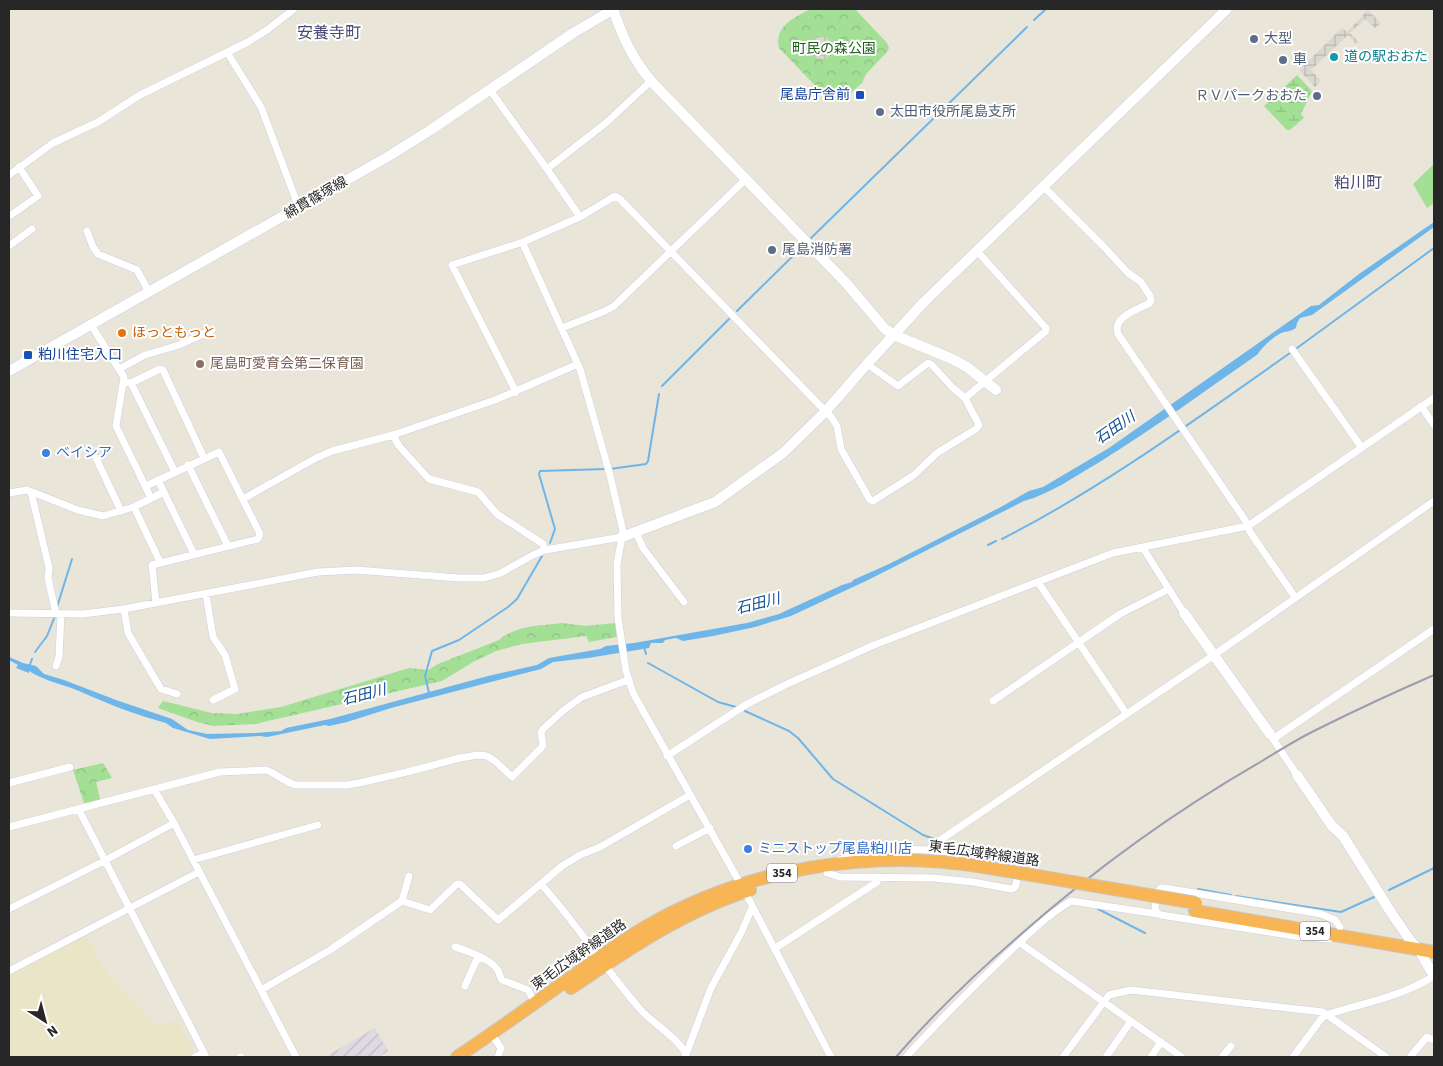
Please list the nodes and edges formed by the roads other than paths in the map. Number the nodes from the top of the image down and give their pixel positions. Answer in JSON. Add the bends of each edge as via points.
{"nodes":[{"id":1,"x":294,"y":9,"type":"edge"},
{"id":2,"x":613,"y":9,"type":"edge"},
{"id":3,"x":1227,"y":9,"type":"edge"},
{"id":4,"x":227,"y":52,"type":"junction"},
{"id":5,"x":651,"y":80,"type":"junction"},
{"id":6,"x":490,"y":90,"type":"junction"},
{"id":7,"x":19,"y":168,"type":"junction"},
{"id":8,"x":547,"y":169,"type":"junction"},
{"id":9,"x":9,"y":176,"type":"edge"},
{"id":10,"x":746,"y":179,"type":"junction"},
{"id":11,"x":1044,"y":187,"type":"junction"},
{"id":12,"x":300,"y":208,"type":"junction"},
{"id":13,"x":9,"y":214,"type":"edge"},
{"id":14,"x":580,"y":218,"type":"junction"},
{"id":15,"x":32,"y":229,"type":"dead end"},
{"id":16,"x":87,"y":231,"type":"dead end"},
{"id":17,"x":523,"y":242,"type":"junction"},
{"id":18,"x":9,"y":246,"type":"edge"},
{"id":19,"x":977,"y":251,"type":"junction"},
{"id":20,"x":672,"y":252,"type":"junction"},
{"id":21,"x":149,"y":292,"type":"junction"},
{"id":22,"x":91,"y":326,"type":"junction"},
{"id":23,"x":562,"y":328,"type":"junction"},
{"id":24,"x":212,"y":330,"type":"dead end"},
{"id":25,"x":894,"y":335,"type":"junction"},
{"id":26,"x":1292,"y":349,"type":"dead end"},
{"id":27,"x":578,"y":364,"type":"junction"},
{"id":28,"x":867,"y":364,"type":"junction"},
{"id":29,"x":119,"y":369,"type":"junction"},
{"id":30,"x":9,"y":371,"type":"edge"},
{"id":31,"x":986,"y":380,"type":"junction"},
{"id":32,"x":127,"y":383,"type":"junction"},
{"id":33,"x":996,"y":390,"type":"dead end"},
{"id":34,"x":516,"y":392,"type":"junction"},
{"id":35,"x":965,"y":398,"type":"junction"},
{"id":36,"x":1434,"y":398,"type":"edge"},
{"id":37,"x":1421,"y":406,"type":"junction"},
{"id":38,"x":826,"y":411,"type":"junction"},
{"id":39,"x":1434,"y":425,"type":"edge"},
{"id":40,"x":393,"y":434,"type":"junction"},
{"id":41,"x":1362,"y":448,"type":"junction"},
{"id":42,"x":96,"y":458,"type":"dead end"},
{"id":43,"x":204,"y":458,"type":"junction"},
{"id":44,"x":188,"y":465,"type":"junction"},
{"id":45,"x":175,"y":472,"type":"junction"},
{"id":46,"x":158,"y":480,"type":"junction"},
{"id":47,"x":146,"y":486,"type":"junction"},
{"id":48,"x":31,"y":492,"type":"junction"},
{"id":49,"x":164,"y":492,"type":"junction"},
{"id":50,"x":9,"y":493,"type":"edge"},
{"id":51,"x":151,"y":498,"type":"junction"},
{"id":52,"x":243,"y":499,"type":"junction"},
{"id":53,"x":1434,"y":501,"type":"edge"},
{"id":54,"x":134,"y":507,"type":"junction"},
{"id":55,"x":121,"y":511,"type":"junction"},
{"id":56,"x":1248,"y":526,"type":"junction"},
{"id":57,"x":636,"y":532,"type":"junction"},
{"id":58,"x":622,"y":537,"type":"junction"},
{"id":59,"x":228,"y":546,"type":"junction"},
{"id":60,"x":1143,"y":548,"type":"junction"},
{"id":61,"x":545,"y":550,"type":"junction"},
{"id":62,"x":194,"y":554,"type":"junction"},
{"id":63,"x":160,"y":562,"type":"junction"},
{"id":64,"x":1038,"y":582,"type":"junction"},
{"id":65,"x":1169,"y":589,"type":"junction"},
{"id":66,"x":206,"y":594,"type":"junction"},
{"id":67,"x":1295,"y":597,"type":"junction"},
{"id":68,"x":684,"y":602,"type":"dead end"},
{"id":69,"x":156,"y":603,"type":"junction"},
{"id":70,"x":124,"y":609,"type":"junction"},
{"id":71,"x":9,"y":613,"type":"edge"},
{"id":72,"x":1184,"y":613,"type":"joint"},
{"id":73,"x":58,"y":614,"type":"junction"},
{"id":74,"x":1434,"y":629,"type":"edge"},
{"id":75,"x":1078,"y":643,"type":"junction"},
{"id":76,"x":1214,"y":655,"type":"junction"},
{"id":77,"x":56,"y":666,"type":"dead end"},
{"id":78,"x":628,"y":680,"type":"junction"},
{"id":79,"x":177,"y":694,"type":"dead end"},
{"id":80,"x":213,"y":700,"type":"dead end"},
{"id":81,"x":993,"y":701,"type":"dead end"},
{"id":82,"x":1126,"y":714,"type":"junction"},
{"id":83,"x":1272,"y":737,"type":"junction"},
{"id":84,"x":667,"y":756,"type":"junction"},
{"id":85,"x":70,"y":767,"type":"dead end"},
{"id":86,"x":1297,"y":775,"type":"joint"},
{"id":87,"x":9,"y":783,"type":"edge"},
{"id":88,"x":154,"y":789,"type":"junction"},
{"id":89,"x":690,"y":795,"type":"junction"},
{"id":90,"x":79,"y":810,"type":"junction"},
{"id":91,"x":174,"y":823,"type":"junction"},
{"id":92,"x":318,"y":825,"type":"dead end"},
{"id":93,"x":9,"y":827,"type":"edge"},
{"id":94,"x":710,"y":828,"type":"junction"},
{"id":95,"x":676,"y":846,"type":"dead end"},
{"id":96,"x":929,"y":850,"type":"junction"},
{"id":97,"x":193,"y":860,"type":"junction"},
{"id":98,"x":104,"y":861,"type":"junction"},
{"id":99,"x":829,"y":869,"type":"junction"},
{"id":100,"x":199,"y":872,"type":"junction"},
{"id":101,"x":409,"y":876,"type":"dead end"},
{"id":102,"x":879,"y":877,"type":"junction"},
{"id":103,"x":541,"y":884,"type":"junction"},
{"id":104,"x":743,"y":888,"type":"junction"},
{"id":105,"x":402,"y":901,"type":"junction"},
{"id":106,"x":129,"y":908,"type":"junction"},
{"id":107,"x":753,"y":908,"type":"junction"},
{"id":108,"x":9,"y":909,"type":"edge"},
{"id":109,"x":1160,"y":915,"type":"junction"},
{"id":110,"x":1342,"y":932,"type":"junction"},
{"id":111,"x":1410,"y":940,"type":"junction"},
{"id":112,"x":1020,"y":943,"type":"junction"},
{"id":113,"x":1434,"y":944,"type":"edge"},
{"id":114,"x":454,"y":947,"type":"dead end"},
{"id":115,"x":774,"y":947,"type":"junction"},
{"id":116,"x":1419,"y":950,"type":"junction"},
{"id":117,"x":1434,"y":952,"type":"edge"},
{"id":118,"x":481,"y":957,"type":"junction"},
{"id":119,"x":602,"y":961,"type":"junction"},
{"id":120,"x":9,"y":971,"type":"edge"},
{"id":121,"x":1434,"y":976,"type":"edge"},
{"id":122,"x":465,"y":986,"type":"dead end"},
{"id":123,"x":262,"y":990,"type":"junction"},
{"id":124,"x":1103,"y":1001,"type":"junction"},
{"id":125,"x":535,"y":1003,"type":"junction"},
{"id":126,"x":1326,"y":1015,"type":"junction"},
{"id":127,"x":1131,"y":1021,"type":"junction"},
{"id":128,"x":495,"y":1039,"type":"junction"},
{"id":129,"x":1434,"y":1040,"type":"edge"},
{"id":130,"x":1162,"y":1042,"type":"junction"},
{"id":131,"x":1230,"y":1046,"type":"dead end"},
{"id":132,"x":205,"y":1055,"type":"edge"},
{"id":133,"x":686,"y":1056,"type":"edge"},
{"id":134,"x":195,"y":1057,"type":"edge"},
{"id":135,"x":296,"y":1057,"type":"edge"},
{"id":136,"x":457,"y":1057,"type":"edge"},
{"id":137,"x":471,"y":1057,"type":"edge"},
{"id":138,"x":498,"y":1057,"type":"edge"},
{"id":139,"x":831,"y":1057,"type":"edge"},
{"id":140,"x":906,"y":1057,"type":"edge"},
{"id":141,"x":1063,"y":1057,"type":"edge"},
{"id":142,"x":1106,"y":1057,"type":"edge"},
{"id":143,"x":1151,"y":1057,"type":"edge"},
{"id":144,"x":1182,"y":1057,"type":"edge"},
{"id":145,"x":1222,"y":1057,"type":"edge"},
{"id":146,"x":1293,"y":1057,"type":"edge"},
{"id":147,"x":1386,"y":1057,"type":"edge"},
{"id":148,"x":1410,"y":1057,"type":"edge"}],
"edges":[{"from":1,"to":4,"type":"street","via":[[267,30]]},
{"from":2,"to":5,"type":"street","via":[[629,51]]},
{"from":2,"to":6,"type":"street","name":"綿貫篠塚線"},
{"from":3,"to":11,"type":"street"},
{"from":4,"to":7,"type":"street","via":[[53,143]]},
{"from":4,"to":12,"type":"street","via":[[261,107]]},
{"from":5,"to":8,"type":"street","via":[[607,122]]},
{"from":5,"to":10,"type":"street"},
{"from":6,"to":8,"type":"street"},
{"from":6,"to":12,"type":"street","name":"綿貫篠塚線","via":[[415,141]]},
{"from":7,"to":9,"type":"street"},
{"from":7,"to":13,"type":"street","via":[[38,196]]},
{"from":8,"to":14,"type":"street"},
{"from":10,"to":20,"type":"street"},
{"from":10,"to":25,"type":"street","via":[[846,283],[880,324]]},
{"from":11,"to":19,"type":"street"},
{"from":11,"to":56,"type":"street","via":[[1128,273],[1141,282],[1150,296],[1152,301],[1119,321],[1116,331]]},
{"from":12,"to":21,"type":"street","name":"綿貫篠塚線"},
{"from":14,"to":17,"type":"street"},
{"from":14,"to":20,"type":"street","via":[[616,197]]},
{"from":15,"to":18,"type":"street"},
{"from":16,"to":21,"type":"street","via":[[98,254],[137,270]]},
{"from":17,"to":23,"type":"street"},
{"from":17,"to":34,"type":"street","via":[[452,265]]},
{"from":19,"to":25,"type":"street"},
{"from":19,"to":31,"type":"street","via":[[1046,328]]},
{"from":20,"to":23,"type":"street","via":[[614,306]]},
{"from":20,"to":38,"type":"street"},
{"from":21,"to":22,"type":"street","name":"綿貫篠塚線"},
{"from":22,"to":29,"type":"street"},
{"from":22,"to":30,"type":"street","name":"綿貫篠塚線"},
{"from":23,"to":27,"type":"street"},
{"from":24,"to":29,"type":"street","via":[[179,345],[145,355]]},
{"from":25,"to":28,"type":"street"},
{"from":25,"to":31,"type":"street","via":[[950,358]]},
{"from":26,"to":41,"type":"street"},
{"from":27,"to":34,"type":"street"},
{"from":27,"to":58,"type":"street","via":[[609,469]]},
{"from":28,"to":35,"type":"street","via":[[898,386],[931,364]]},
{"from":28,"to":38,"type":"street"},
{"from":29,"to":32,"type":"street"},
{"from":31,"to":33,"type":"street"},
{"from":31,"to":35,"type":"street"},
{"from":32,"to":43,"type":"street","via":[[163,370]]},
{"from":32,"to":45,"type":"street"},
{"from":32,"to":47,"type":"street","via":[[116,426]]},
{"from":34,"to":40,"type":"street"},
{"from":35,"to":38,"type":"street","via":[[979,425],[976,429],[873,501],[842,453],[837,426]]},
{"from":36,"to":37,"type":"street"},
{"from":37,"to":39,"type":"street"},
{"from":37,"to":41,"type":"street"},
{"from":38,"to":57,"type":"street","via":[[784,453],[726,496]]},
{"from":40,"to":52,"type":"street","via":[[332,451]]},
{"from":40,"to":61,"type":"street","via":[[399,446],[429,479],[478,492],[492,510],[543,544]]},
{"from":41,"to":56,"type":"street"},
{"from":42,"to":55,"type":"street"},
{"from":43,"to":44,"type":"street"},
{"from":43,"to":52,"type":"street","via":[[219,452]]},
{"from":44,"to":45,"type":"street"},
{"from":44,"to":59,"type":"street"},
{"from":45,"to":46,"type":"street"},
{"from":46,"to":47,"type":"street"},
{"from":46,"to":49,"type":"street"},
{"from":47,"to":51,"type":"street"},
{"from":48,"to":50,"type":"street"},
{"from":48,"to":55,"type":"street","via":[[103,516]]},
{"from":48,"to":73,"type":"street"},
{"from":49,"to":51,"type":"street"},
{"from":49,"to":62,"type":"street"},
{"from":51,"to":54,"type":"street"},
{"from":52,"to":59,"type":"street","via":[[260,536]]},
{"from":53,"to":67,"type":"street"},
{"from":54,"to":55,"type":"street"},
{"from":54,"to":63,"type":"street"},
{"from":56,"to":60,"type":"street"},
{"from":56,"to":67,"type":"street"},
{"from":57,"to":58,"type":"street"},
{"from":57,"to":68,"type":"street"},
{"from":58,"to":61,"type":"street"},
{"from":58,"to":78,"type":"street","via":[[617,564],[618,618]]},
{"from":59,"to":62,"type":"street"},
{"from":60,"to":64,"type":"street","via":[[1113,553]]},
{"from":60,"to":65,"type":"street"},
{"from":61,"to":66,"type":"street","via":[[502,573],[484,578],[356,570],[310,573]]},
{"from":62,"to":63,"type":"street"},
{"from":63,"to":69,"type":"street","via":[[151,568]]},
{"from":64,"to":75,"type":"street"},
{"from":64,"to":84,"type":"street","via":[[874,645],[785,685],[747,704]]},
{"from":65,"to":72,"type":"street"},
{"from":65,"to":75,"type":"street","via":[[1120,614]]},
{"from":66,"to":69,"type":"street"},
{"from":66,"to":80,"type":"street","via":[[213,637],[225,656],[234,686]]},
{"from":67,"to":76,"type":"street"},
{"from":69,"to":70,"type":"street"},
{"from":70,"to":73,"type":"street"},
{"from":70,"to":79,"type":"street","via":[[128,633],[161,689]]},
{"from":71,"to":73,"type":"street"},
{"from":72,"to":76,"type":"street"},
{"from":73,"to":77,"type":"street","via":[[59,657]]},
{"from":74,"to":83,"type":"street"},
{"from":75,"to":81,"type":"street"},
{"from":75,"to":82,"type":"street"},
{"from":76,"to":82,"type":"street"},
{"from":76,"to":83,"type":"street"},
{"from":78,"to":84,"type":"street"},
{"from":78,"to":88,"type":"street","via":[[582,698],[547,724],[542,733],[543,745],[512,777],[495,761],[478,755],[347,785],[296,785],[266,770],[220,772]]},
{"from":82,"to":96,"type":"street"},
{"from":83,"to":86,"type":"street"},
{"from":84,"to":89,"type":"street"},
{"from":85,"to":87,"type":"street"},
{"from":86,"to":111,"type":"street","via":[[1332,826],[1343,836]]},
{"from":88,"to":90,"type":"street"},
{"from":88,"to":91,"type":"street"},
{"from":89,"to":94,"type":"street"},
{"from":89,"to":103,"type":"street","via":[[562,866]]},
{"from":90,"to":93,"type":"street"},
{"from":90,"to":98,"type":"street"},
{"from":91,"to":97,"type":"street"},
{"from":91,"to":98,"type":"street"},
{"from":92,"to":97,"type":"street"},
{"from":94,"to":95,"type":"street"},
{"from":94,"to":104,"type":"street"},
{"from":96,"to":99,"type":"street","via":[[862,852]]},
{"from":96,"to":102,"type":"street","via":[[1016,861],[1019,864],[1016,885],[1011,889],[943,879]]},
{"from":97,"to":100,"type":"street"},
{"from":98,"to":106,"type":"street"},
{"from":98,"to":108,"type":"street"},
{"from":99,"to":102,"type":"street","via":[[840,877]]},
{"from":99,"to":104,"type":"highway","name":"東毛広域幹線道路","number":"354"},
{"from":99,"to":110,"type":"highway","name":"東毛広域幹線道路","number":"354","bridge":true,"via":[[860,862],[923,860]]},
{"from":100,"to":106,"type":"street"},
{"from":100,"to":123,"type":"street"},
{"from":101,"to":105,"type":"street"},
{"from":102,"to":115,"type":"street","via":[[877,882]]},
{"from":103,"to":105,"type":"street","via":[[498,920],[460,884],[430,910]]},
{"from":103,"to":119,"type":"street"},
{"from":104,"to":107,"type":"street"},
{"from":104,"to":119,"type":"highway","name":"東毛広域幹線道路","number":"354","via":[[705,898],[668,915],[631,936]]},
{"from":105,"to":123,"type":"street","via":[[338,945]]},
{"from":106,"to":120,"type":"street"},
{"from":106,"to":132,"type":"street"},
{"from":107,"to":115,"type":"street"},
{"from":107,"to":133,"type":"street","via":[[711,988]]},
{"from":109,"to":110,"type":"street","via":[[1325,939]]},
{"from":109,"to":110,"type":"street","via":[[1155,907],[1159,890],[1164,888],[1321,914],[1336,920]]},
{"from":109,"to":112,"type":"street","via":[[1071,901]]},
{"from":110,"to":111,"type":"highway","name":"東毛広域幹線道路","number":"354"},
{"from":110,"to":116,"type":"highway","name":"東毛広域幹線道路","number":"354"},
{"from":111,"to":113,"type":"highway","name":"東毛広域幹線道路","number":"354"},
{"from":111,"to":116,"type":"street"},
{"from":112,"to":124,"type":"street"},
{"from":112,"to":140,"type":"street"},
{"from":114,"to":118,"type":"street"},
{"from":115,"to":139,"type":"street"},
{"from":116,"to":117,"type":"highway","name":"東毛広域幹線道路","number":"354"},
{"from":116,"to":121,"type":"street"},
{"from":118,"to":122,"type":"street"},
{"from":118,"to":125,"type":"street","via":[[496,968],[502,980],[528,990]]},
{"from":119,"to":125,"type":"highway","name":"東毛広域幹線道路","number":"354"},
{"from":119,"to":128,"type":"highway","name":"東毛広域幹線道路","number":"354"},
{"from":119,"to":133,"type":"street","via":[[641,1011],[669,1035]]},
{"from":121,"to":126,"type":"street","via":[[1399,994]]},
{"from":123,"to":135,"type":"street"},
{"from":124,"to":126,"type":"street","via":[[1108,995],[1131,990],[1319,1011]]},
{"from":124,"to":127,"type":"street"},
{"from":124,"to":141,"type":"street"},
{"from":125,"to":136,"type":"highway","name":"東毛広域幹線道路","number":"354"},
{"from":126,"to":146,"type":"street"},
{"from":126,"to":147,"type":"street"},
{"from":127,"to":130,"type":"street"},
{"from":127,"to":142,"type":"street"},
{"from":128,"to":137,"type":"highway","name":"東毛広域幹線道路","number":"354"},
{"from":128,"to":138,"type":"street","via":[[501,1048]]},
{"from":129,"to":148,"type":"street","via":[[1428,1036]]},
{"from":130,"to":143,"type":"street"},
{"from":130,"to":144,"type":"street"},
{"from":131,"to":145,"type":"street"},
{"from":132,"to":134,"type":"street"}]}
